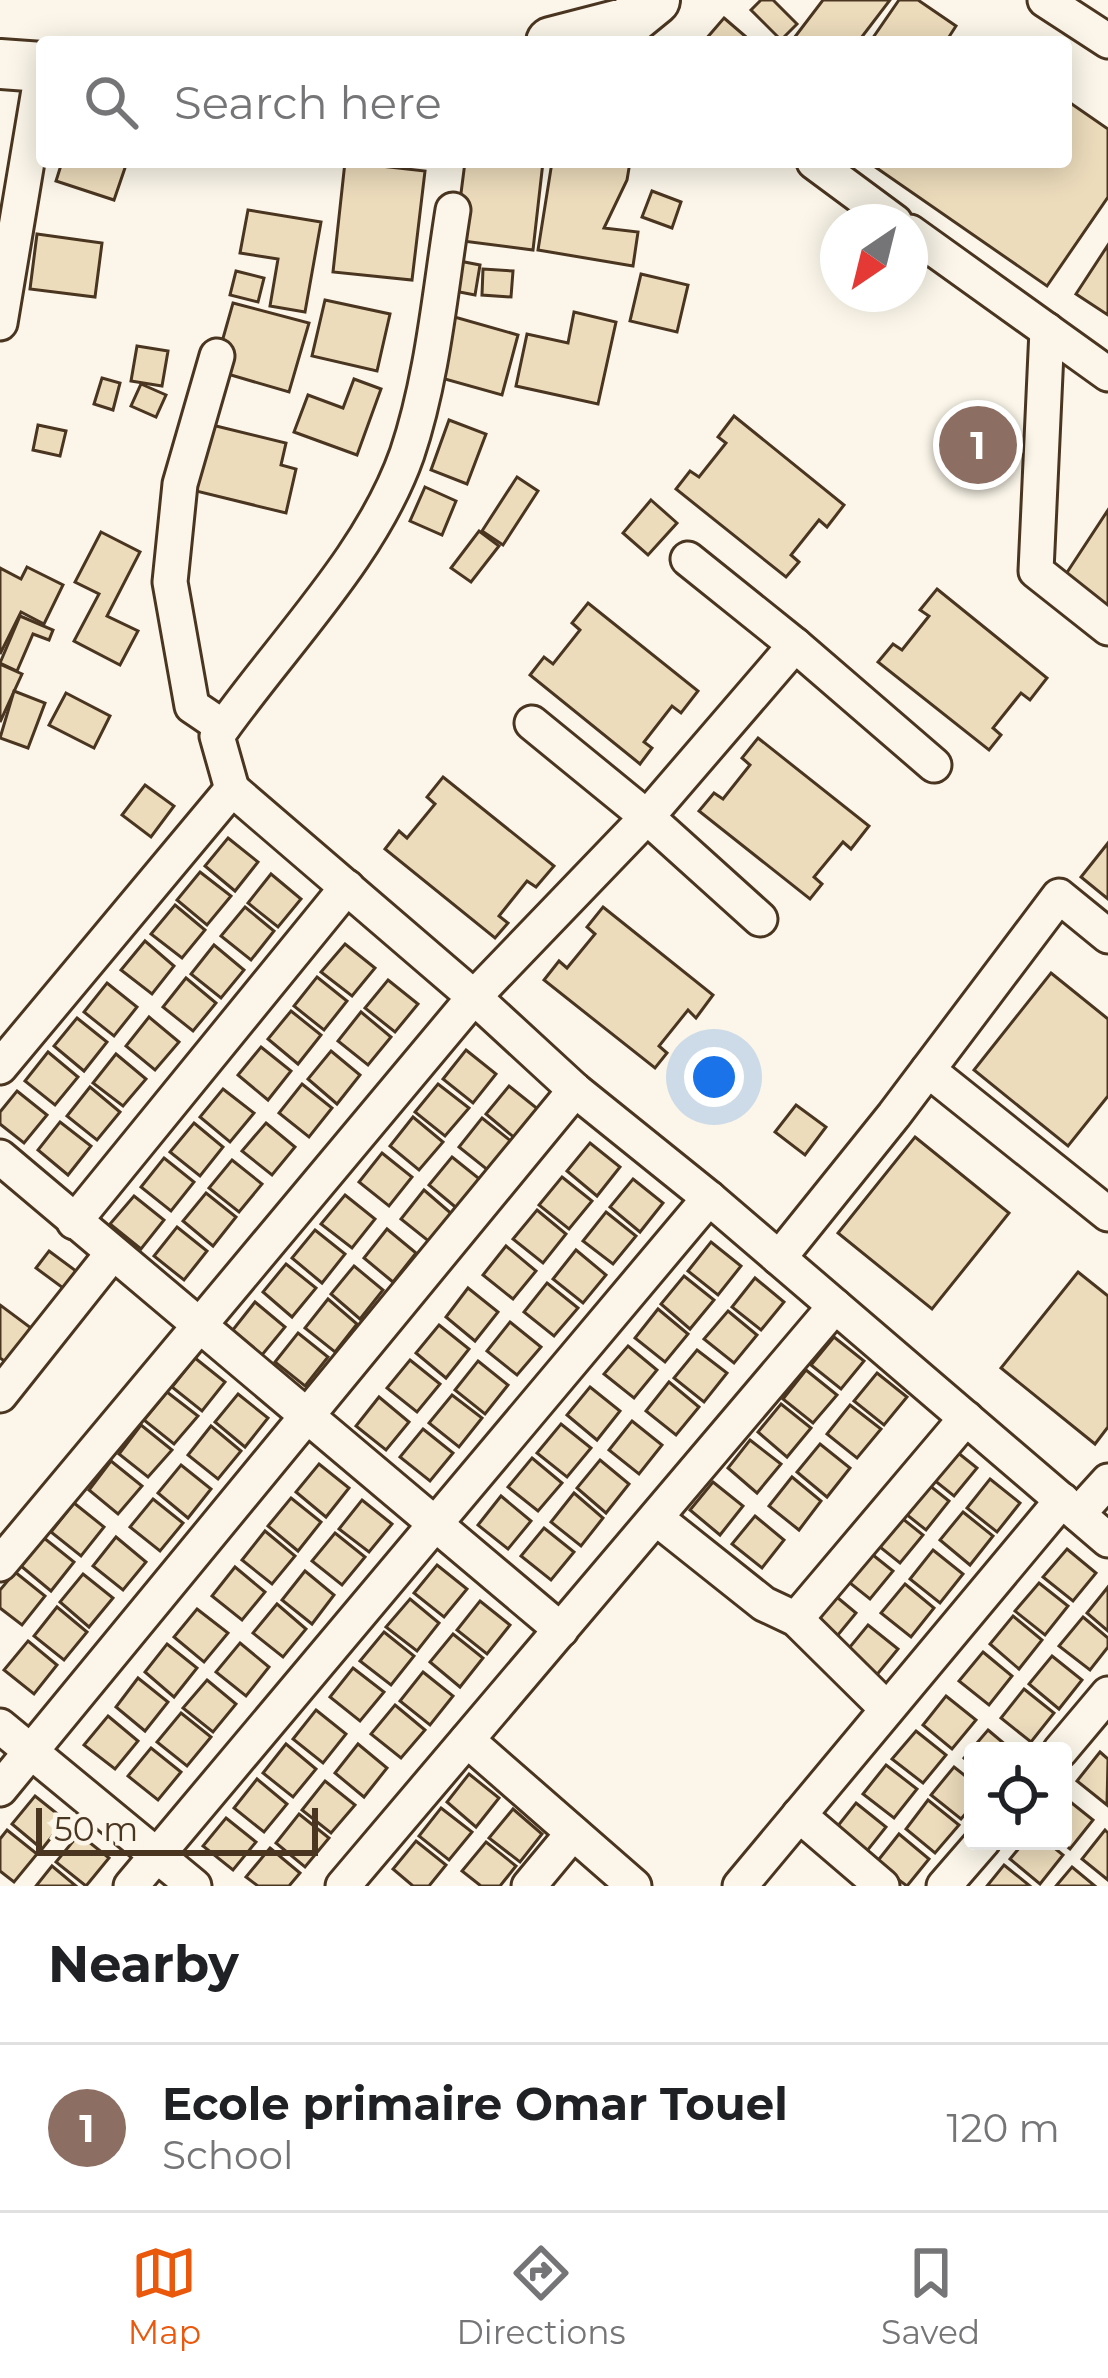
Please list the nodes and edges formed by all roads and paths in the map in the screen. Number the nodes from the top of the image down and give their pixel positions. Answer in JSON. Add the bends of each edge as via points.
{"nodes":[{"id":1,"x":1045,"y":0,"type":"edge"},
{"id":2,"x":646,"y":22,"type":"edge"},
{"id":3,"x":580,"y":36,"type":"edge"},
{"id":4,"x":1108,"y":41,"type":"edge"},
{"id":5,"x":0,"y":64,"type":"edge"},
{"id":6,"x":36,"y":69,"type":"edge"},
{"id":7,"x":36,"y":106,"type":"edge"},
{"id":8,"x":822,"y":168,"type":"edge"},
{"id":9,"x":871,"y":204,"type":"edge"},
{"id":10,"x":454,"y":210,"type":"dead end"},
{"id":11,"x":928,"y":245,"type":"edge"},
{"id":12,"x":0,"y":323,"type":"edge"},
{"id":13,"x":1047,"y":330,"type":"junction"},
{"id":14,"x":217,"y":356,"type":"dead end"},
{"id":15,"x":1108,"y":374,"type":"edge"},
{"id":16,"x":688,"y":560,"type":"dead end"},
{"id":17,"x":1108,"y":628,"type":"edge"},
{"id":18,"x":795,"y":645,"type":"junction"},
{"id":19,"x":532,"y":723,"type":"dead end"},
{"id":20,"x":223,"y":727,"type":"junction"},
{"id":21,"x":934,"y":765,"type":"dead end"},
{"id":22,"x":232,"y":789,"type":"junction"},
{"id":23,"x":647,"y":818,"type":"junction"},
{"id":24,"x":347,"y":887,"type":"junction"},
{"id":25,"x":760,"y":919,"type":"dead end"},
{"id":26,"x":1108,"y":936,"type":"edge"},
{"id":27,"x":474,"y":997,"type":"junction"},
{"id":28,"x":0,"y":1067,"type":"edge"},
{"id":29,"x":928,"y":1070,"type":"junction"},
{"id":30,"x":575,"y":1090,"type":"junction"},
{"id":31,"x":0,"y":1157,"type":"edge"},
{"id":32,"x":709,"y":1198,"type":"junction"},
{"id":33,"x":1108,"y":1214,"type":"edge"},
{"id":34,"x":74,"y":1222,"type":"junction"},
{"id":35,"x":112,"y":1254,"type":"junction"},
{"id":36,"x":779,"y":1258,"type":"junction"},
{"id":37,"x":835,"y":1306,"type":"junction"},
{"id":38,"x":198,"y":1327,"type":"junction"},
{"id":39,"x":0,"y":1395,"type":"edge"},
{"id":40,"x":308,"y":1418,"type":"junction"},
{"id":41,"x":966,"y":1418,"type":"junction"},
{"id":42,"x":1108,"y":1481,"type":"edge"},
{"id":43,"x":1070,"y":1507,"type":"junction"},
{"id":44,"x":656,"y":1518,"type":"junction"},
{"id":45,"x":435,"y":1524,"type":"junction"},
{"id":46,"x":1108,"y":1540,"type":"edge"},
{"id":47,"x":0,"y":1564,"type":"edge"},
{"id":48,"x":796,"y":1619,"type":"junction"},
{"id":49,"x":561,"y":1630,"type":"junction"},
{"id":50,"x":1108,"y":1694,"type":"edge"},
{"id":51,"x":887,"y":1709,"type":"junction"},
{"id":52,"x":0,"y":1726,"type":"edge"},
{"id":53,"x":467,"y":1740,"type":"junction"},
{"id":54,"x":1068,"y":1742,"type":"edge"},
{"id":55,"x":31,"y":1752,"type":"junction"},
{"id":56,"x":0,"y":1789,"type":"edge"},
{"id":57,"x":799,"y":1815,"type":"junction"},
{"id":58,"x":573,"y":1833,"type":"junction"},
{"id":59,"x":975,"y":1850,"type":"edge"},
{"id":60,"x":157,"y":1855,"type":"junction"},
{"id":61,"x":131,"y":1886,"type":"edge"},
{"id":62,"x":194,"y":1886,"type":"edge"},
{"id":63,"x":343,"y":1886,"type":"edge"},
{"id":64,"x":529,"y":1886,"type":"edge"},
{"id":65,"x":634,"y":1886,"type":"edge"},
{"id":66,"x":740,"y":1886,"type":"edge"},
{"id":67,"x":882,"y":1886,"type":"edge"},
{"id":68,"x":944,"y":1886,"type":"edge"}],
"edges":[{"from":1,"to":4,"type":"street"},
{"from":2,"to":3,"type":"main road"},
{"from":5,"to":6,"type":"main road"},
{"from":7,"to":12,"type":"street"},
{"from":8,"to":9,"type":"street"},
{"from":10,"to":20,"type":"street","via":[[406,456],[365,538]]},
{"from":11,"to":13,"type":"street"},
{"from":13,"to":15,"type":"street"},
{"from":13,"to":17,"type":"street","via":[[1036,571]]},
{"from":14,"to":20,"type":"street","via":[[180,484],[170,582],[192,706]]},
{"from":16,"to":18,"type":"street"},
{"from":18,"to":21,"type":"street"},
{"from":18,"to":23,"type":"street"},
{"from":19,"to":23,"type":"street"},
{"from":20,"to":22,"type":"street","via":[[217,736]]},
{"from":22,"to":24,"type":"street"},
{"from":22,"to":28,"type":"street"},
{"from":23,"to":25,"type":"street"},
{"from":23,"to":27,"type":"street"},
{"from":24,"to":27,"type":"street"},
{"from":24,"to":34,"type":"street"},
{"from":26,"to":29,"type":"street","via":[[1059,896]]},
{"from":27,"to":30,"type":"street"},
{"from":27,"to":38,"type":"street"},
{"from":29,"to":33,"type":"street"},
{"from":29,"to":36,"type":"street"},
{"from":30,"to":32,"type":"street"},
{"from":30,"to":40,"type":"street"},
{"from":31,"to":34,"type":"street"},
{"from":32,"to":36,"type":"street"},
{"from":32,"to":45,"type":"street"},
{"from":34,"to":35,"type":"street"},
{"from":35,"to":38,"type":"street"},
{"from":35,"to":39,"type":"street"},
{"from":36,"to":37,"type":"street"},
{"from":37,"to":41,"type":"street"},
{"from":37,"to":44,"type":"street"},
{"from":38,"to":40,"type":"street"},
{"from":38,"to":47,"type":"street"},
{"from":40,"to":45,"type":"street"},
{"from":40,"to":55,"type":"street"},
{"from":41,"to":43,"type":"street"},
{"from":41,"to":48,"type":"street"},
{"from":42,"to":43,"type":"street"},
{"from":43,"to":46,"type":"street"},
{"from":43,"to":51,"type":"street"},
{"from":44,"to":48,"type":"street","via":[[764,1604]]},
{"from":44,"to":49,"type":"street"},
{"from":45,"to":49,"type":"street"},
{"from":45,"to":60,"type":"street"},
{"from":48,"to":51,"type":"street"},
{"from":49,"to":53,"type":"street"},
{"from":50,"to":54,"type":"street"},
{"from":51,"to":57,"type":"street"},
{"from":52,"to":55,"type":"street"},
{"from":53,"to":58,"type":"street"},
{"from":53,"to":63,"type":"street"},
{"from":55,"to":56,"type":"street"},
{"from":55,"to":60,"type":"street"},
{"from":57,"to":66,"type":"street"},
{"from":57,"to":67,"type":"street"},
{"from":58,"to":64,"type":"street"},
{"from":58,"to":65,"type":"street"},
{"from":59,"to":68,"type":"street"},
{"from":60,"to":61,"type":"street"},
{"from":60,"to":62,"type":"street"}]}
